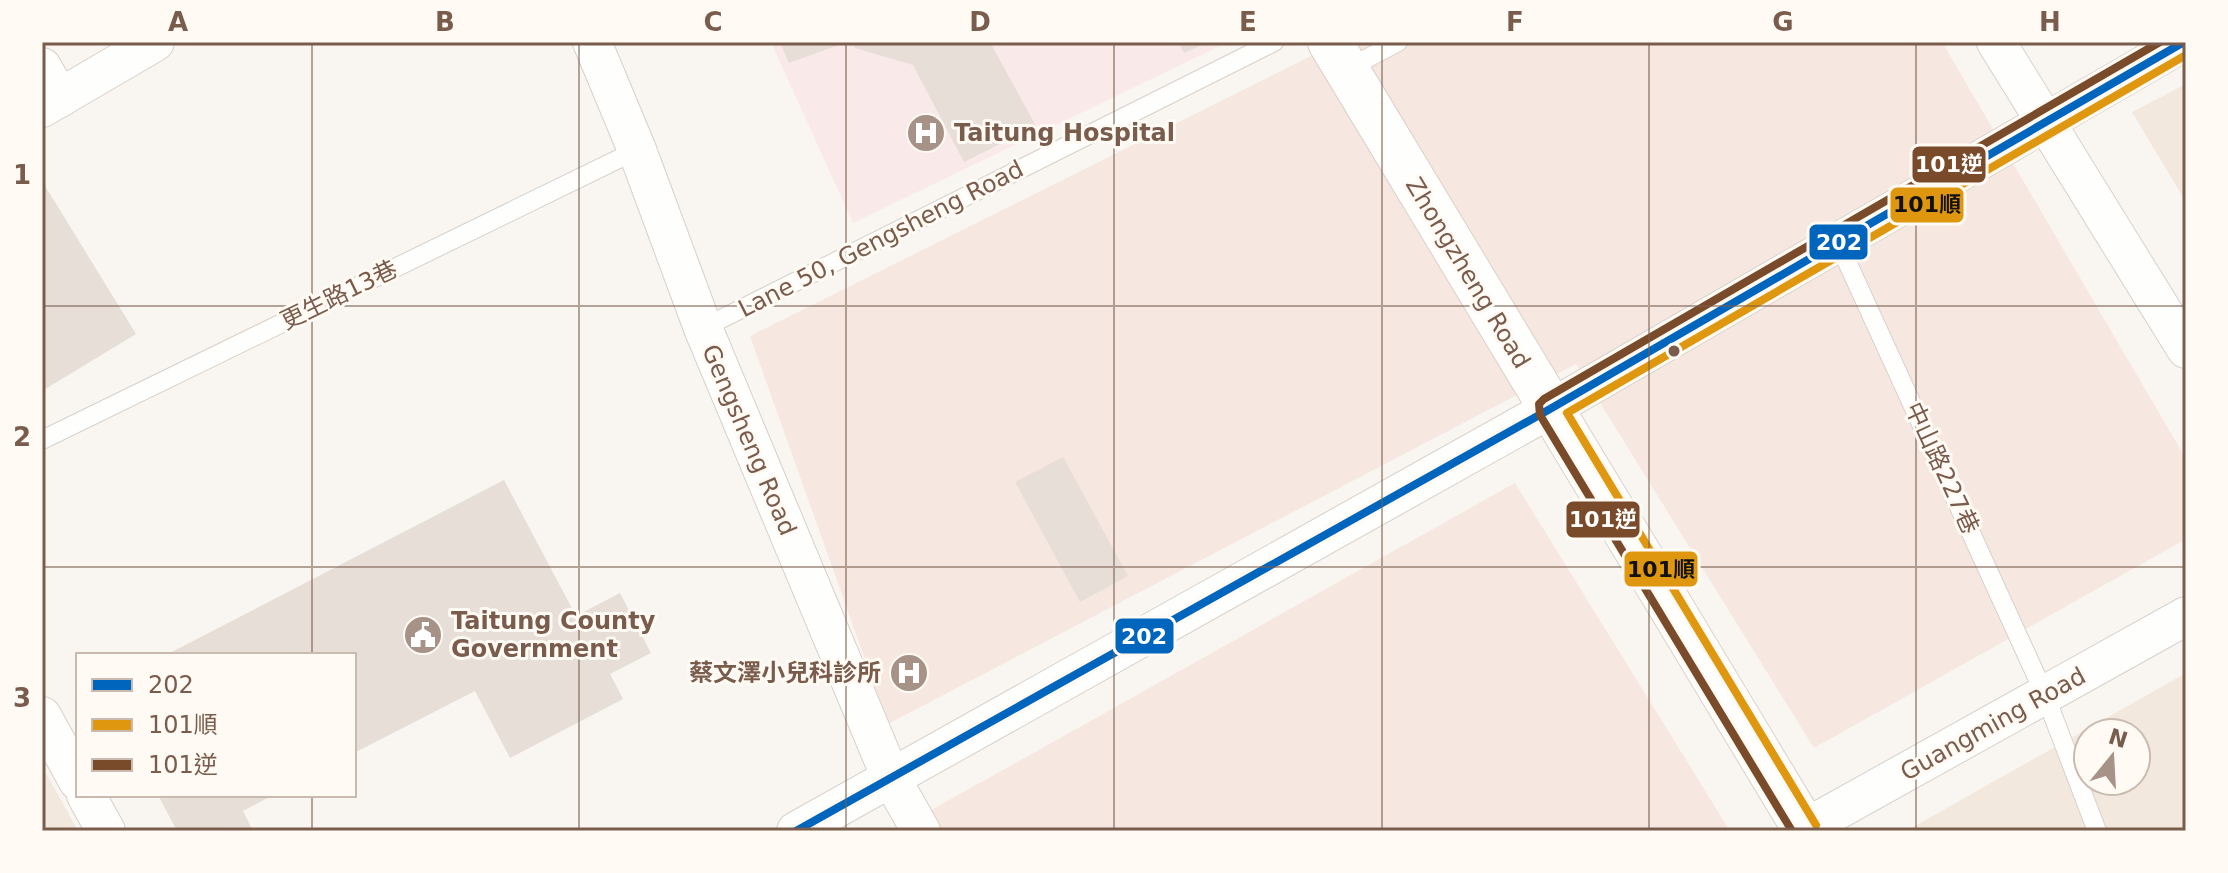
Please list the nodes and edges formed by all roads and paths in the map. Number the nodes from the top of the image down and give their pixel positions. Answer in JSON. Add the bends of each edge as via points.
{"nodes":[{"id":1,"x":155,"y":42,"type":"edge"},
{"id":2,"x":592,"y":42,"type":"edge"},
{"id":3,"x":1274,"y":42,"type":"edge"},
{"id":4,"x":1398,"y":42,"type":"edge"},
{"id":5,"x":1996,"y":42,"type":"edge"},
{"id":6,"x":2184,"y":42,"type":"edge"},
{"id":7,"x":1338,"y":56,"type":"edge"},
{"id":8,"x":48,"y":91,"type":"edge"},
{"id":9,"x":2046,"y":122,"type":"junction"},
{"id":10,"x":637,"y":150,"type":"junction"},
{"id":11,"x":1838,"y":242,"type":"junction"},
{"id":12,"x":703,"y":328,"type":"junction"},
{"id":13,"x":2186,"y":349,"type":"edge"},
{"id":14,"x":1550,"y":409,"type":"junction"},
{"id":15,"x":42,"y":440,"type":"edge"},
{"id":16,"x":2186,"y":616,"type":"edge"},
{"id":17,"x":2045,"y":695,"type":"junction"},
{"id":18,"x":42,"y":716,"type":"edge"},
{"id":19,"x":76,"y":777,"type":"edge"},
{"id":20,"x":891,"y":778,"type":"junction"},
{"id":21,"x":87,"y":797,"type":"edge"},
{"id":22,"x":1804,"y":830,"type":"edge"},
{"id":23,"x":106,"y":831,"type":"edge"},
{"id":24,"x":796,"y":831,"type":"edge"},
{"id":25,"x":921,"y":831,"type":"edge"},
{"id":26,"x":2097,"y":831,"type":"edge"}],
"edges":[{"from":1,"to":8,"type":"street"},
{"from":2,"to":10,"type":"street","name":"Gengsheng Road"},
{"from":3,"to":12,"type":"lane","name":"Lane 50, Gengsheng Road"},
{"from":4,"to":7,"type":"lane"},
{"from":5,"to":9,"type":"street"},
{"from":6,"to":9,"type":"street"},
{"from":7,"to":14,"type":"street","name":"Zhongzheng Road"},
{"from":9,"to":11,"type":"street"},
{"from":9,"to":13,"type":"street"},
{"from":10,"to":12,"type":"street","name":"Gengsheng Road"},
{"from":10,"to":15,"type":"lane","name":"更生路13巷"},
{"from":11,"to":14,"type":"street"},
{"from":11,"to":17,"type":"lane","name":"中山路227巷"},
{"from":12,"to":20,"type":"street","name":"Gengsheng Road"},
{"from":14,"to":20,"type":"street"},
{"from":14,"to":22,"type":"street","name":"Zhongzheng Road"},
{"from":16,"to":17,"type":"street","name":"Guangming Road"},
{"from":17,"to":22,"type":"street","name":"Guangming Road"},
{"from":17,"to":26,"type":"lane","name":"中山路227巷"},
{"from":18,"to":19,"type":"street"},
{"from":20,"to":24,"type":"street"},
{"from":20,"to":25,"type":"street","name":"Gengsheng Road"},
{"from":21,"to":23,"type":"street"}]}
